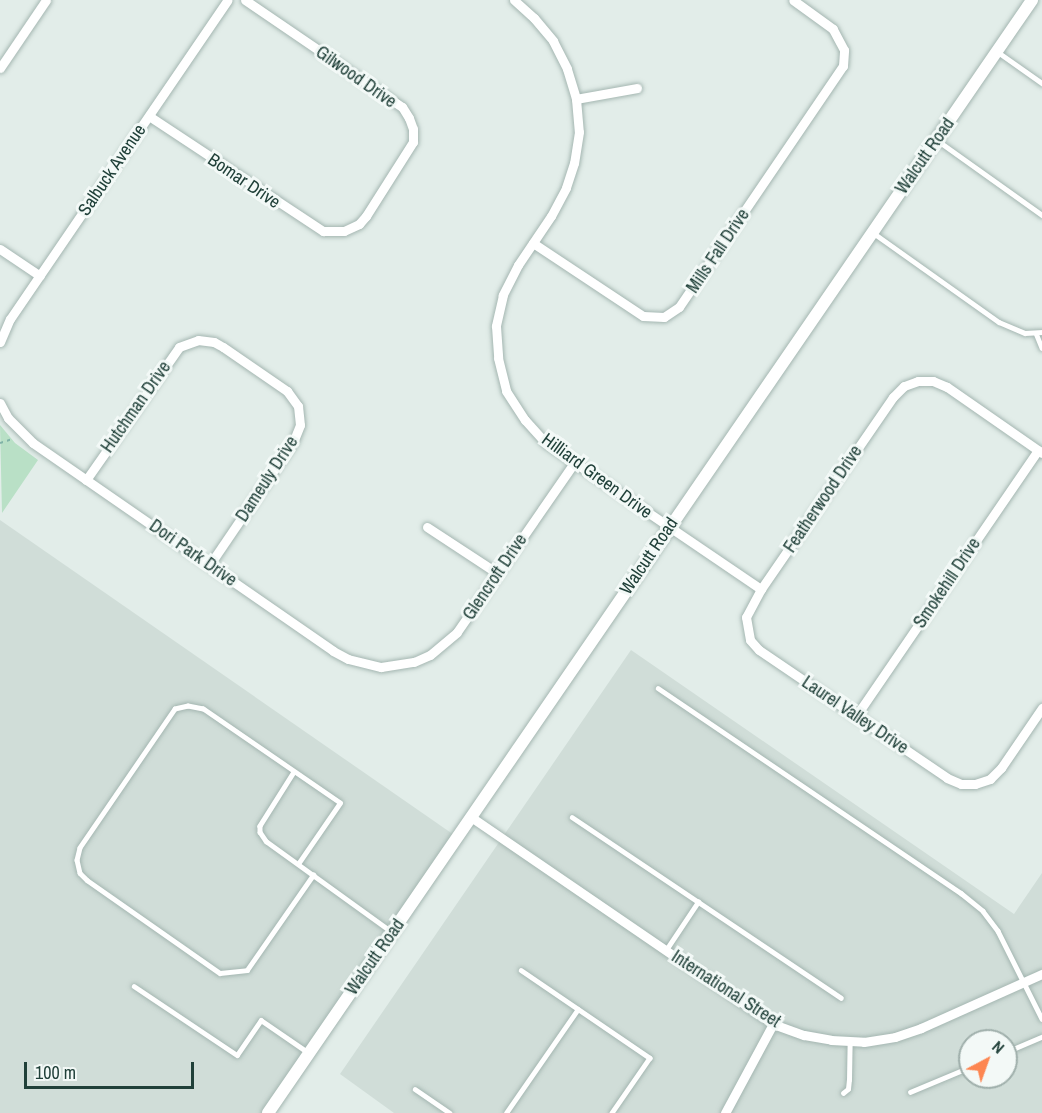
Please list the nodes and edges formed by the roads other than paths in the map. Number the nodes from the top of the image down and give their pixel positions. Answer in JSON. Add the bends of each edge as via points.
{"nodes":[{"id":1,"x":46,"y":0,"type":"edge"},
{"id":2,"x":228,"y":0,"type":"edge"},
{"id":3,"x":245,"y":0,"type":"edge"},
{"id":4,"x":514,"y":0,"type":"edge"},
{"id":5,"x":793,"y":0,"type":"edge"},
{"id":6,"x":1032,"y":0,"type":"edge"},
{"id":7,"x":997,"y":51,"type":"junction"},
{"id":8,"x":0,"y":68,"type":"edge"},
{"id":9,"x":1042,"y":83,"type":"edge"},
{"id":10,"x":637,"y":88,"type":"dead end"},
{"id":11,"x":576,"y":99,"type":"junction"},
{"id":12,"x":149,"y":116,"type":"junction"},
{"id":13,"x":936,"y":139,"type":"junction"},
{"id":14,"x":1042,"y":215,"type":"edge"},
{"id":15,"x":344,"y":231,"type":"joint"},
{"id":16,"x":872,"y":232,"type":"junction"},
{"id":17,"x":533,"y":243,"type":"junction"},
{"id":18,"x":0,"y":249,"type":"edge"},
{"id":19,"x":40,"y":276,"type":"junction"},
{"id":20,"x":1039,"y":332,"type":"edge"},
{"id":21,"x":192,"y":341,"type":"joint"},
{"id":22,"x":0,"y":342,"type":"edge"},
{"id":23,"x":1042,"y":348,"type":"edge"},
{"id":24,"x":2,"y":407,"type":"edge"},
{"id":25,"x":1040,"y":451,"type":"edge"},
{"id":26,"x":574,"y":463,"type":"junction"},
{"id":27,"x":86,"y":480,"type":"junction"},
{"id":28,"x":427,"y":527,"type":"dead end"},
{"id":29,"x":669,"y":528,"type":"junction"},
{"id":30,"x":210,"y":564,"type":"junction"},
{"id":31,"x":497,"y":573,"type":"junction"},
{"id":32,"x":761,"y":589,"type":"junction"},
{"id":33,"x":747,"y":629,"type":"joint"},
{"id":34,"x":397,"y":666,"type":"joint"},
{"id":35,"x":658,"y":688,"type":"dead end"},
{"id":36,"x":1042,"y":708,"type":"edge"},
{"id":37,"x":856,"y":716,"type":"junction"},
{"id":38,"x":294,"y":772,"type":"junction"},
{"id":39,"x":471,"y":817,"type":"junction"},
{"id":40,"x":572,"y":817,"type":"dead end"},
{"id":41,"x":298,"y":864,"type":"junction"},
{"id":42,"x":313,"y":875,"type":"junction"},
{"id":43,"x":698,"y":902,"type":"junction"},
{"id":44,"x":392,"y":932,"type":"junction"},
{"id":45,"x":666,"y":950,"type":"junction"},
{"id":46,"x":521,"y":970,"type":"dead end"},
{"id":47,"x":1042,"y":974,"type":"edge"},
{"id":48,"x":1025,"y":982,"type":"junction"},
{"id":49,"x":134,"y":986,"type":"dead end"},
{"id":50,"x":842,"y":998,"type":"dead end"},
{"id":51,"x":578,"y":1009,"type":"junction"},
{"id":52,"x":1042,"y":1019,"type":"edge"},
{"id":53,"x":773,"y":1024,"type":"junction"},
{"id":54,"x":1042,"y":1037,"type":"edge"},
{"id":55,"x":850,"y":1041,"type":"junction"},
{"id":56,"x":1018,"y":1047,"type":"edge"},
{"id":57,"x":309,"y":1053,"type":"junction"},
{"id":58,"x":958,"y":1072,"type":"edge"},
{"id":59,"x":415,"y":1089,"type":"dead end"},
{"id":60,"x":910,"y":1092,"type":"dead end"},
{"id":61,"x":843,"y":1093,"type":"dead end"},
{"id":62,"x":268,"y":1113,"type":"edge"},
{"id":63,"x":450,"y":1113,"type":"edge"},
{"id":64,"x":506,"y":1113,"type":"edge"},
{"id":65,"x":612,"y":1113,"type":"edge"},
{"id":66,"x":725,"y":1113,"type":"edge"}],
"edges":[{"from":1,"to":8,"type":"street"},
{"from":2,"to":12,"type":"street","name":"Salbuck Avenue"},
{"from":3,"to":15,"type":"street","name":"Gilwood Drive","via":[[402,108],[409,118],[413,142],[406,156],[366,216]]},
{"from":4,"to":11,"type":"street","name":"Hilliard Green Drive","via":[[553,41]]},
{"from":5,"to":17,"type":"street","name":"Mills Fall Drive","via":[[833,29],[844,50],[843,66],[672,313],[653,318],[643,316]]},
{"from":6,"to":7,"type":"street","name":"Walcutt Road"},
{"from":7,"to":9,"type":"lane"},
{"from":7,"to":13,"type":"street","name":"Walcutt Road"},
{"from":10,"to":11,"type":"street"},
{"from":11,"to":17,"type":"street","name":"Hilliard Green Drive","via":[[579,132],[574,162],[566,188]]},
{"from":12,"to":15,"type":"street","name":"Bomar Drive","via":[[312,226],[323,231]]},
{"from":12,"to":19,"type":"street","name":"Salbuck Avenue"},
{"from":13,"to":14,"type":"lane"},
{"from":13,"to":16,"type":"street","name":"Walcutt Road"},
{"from":16,"to":20,"type":"lane","via":[[999,322],[1026,333]]},
{"from":16,"to":29,"type":"street","name":"Walcutt Road"},
{"from":17,"to":26,"type":"street","name":"Hilliard Green Drive","via":[[503,295],[496,326],[498,358],[506,391],[525,420],[546,443]]},
{"from":18,"to":19,"type":"street"},
{"from":19,"to":22,"type":"street","name":"Salbuck Avenue","via":[[10,319]]},
{"from":20,"to":23,"type":"lane"},
{"from":21,"to":27,"type":"street","name":"Hutchman Drive","via":[[169,358]]},
{"from":21,"to":30,"type":"street","name":"Dameuly Drive","via":[[208,341],[223,347],[287,391],[300,414],[293,442]]},
{"from":24,"to":27,"type":"street","name":"Dori Park Drive","via":[[21,434]]},
{"from":25,"to":32,"type":"street","name":"Featherwood Drive","via":[[946,387],[933,381],[904,386]]},
{"from":25,"to":37,"type":"street","name":"Smokehill Drive"},
{"from":26,"to":29,"type":"street","name":"Hilliard Green Drive"},
{"from":26,"to":31,"type":"street","name":"Glencroft Drive"},
{"from":27,"to":30,"type":"street","name":"Dori Park Drive"},
{"from":28,"to":31,"type":"street"},
{"from":29,"to":32,"type":"street","name":"Hilliard Green Drive"},
{"from":29,"to":39,"type":"street","name":"Walcutt Road"},
{"from":30,"to":34,"type":"street","name":"Dori Park Drive","via":[[333,651],[363,664]]},
{"from":31,"to":34,"type":"street","name":"Glencroft Drive","via":[[445,645],[430,655]]},
{"from":32,"to":33,"type":"street","name":"Featherwood Drive","via":[[746,617]]},
{"from":33,"to":37,"type":"street","name":"Laurel Valley Drive","via":[[759,650]]},
{"from":35,"to":48,"type":"lane","via":[[961,892],[998,931]]},
{"from":36,"to":37,"type":"street","name":"Laurel Valley Drive","via":[[1001,768],[990,779],[975,784],[947,778]]},
{"from":38,"to":41,"type":"lane","via":[[260,826],[266,841]]},
{"from":38,"to":41,"type":"lane","via":[[340,803]]},
{"from":38,"to":42,"type":"lane","via":[[202,709],[188,706],[176,710],[80,848],[77,861],[87,880],[220,973],[247,970]]},
{"from":39,"to":44,"type":"street","name":"Walcutt Road"},
{"from":39,"to":45,"type":"street","name":"International Street"},
{"from":40,"to":43,"type":"lane"},
{"from":41,"to":42,"type":"lane"},
{"from":42,"to":44,"type":"lane"},
{"from":43,"to":45,"type":"lane"},
{"from":43,"to":50,"type":"lane"},
{"from":44,"to":57,"type":"street","name":"Walcutt Road"},
{"from":45,"to":53,"type":"street","name":"International Street"},
{"from":46,"to":51,"type":"lane"},
{"from":47,"to":48,"type":"street","name":"International Street"},
{"from":48,"to":52,"type":"lane"},
{"from":48,"to":55,"type":"street","name":"International Street","via":[[921,1028],[894,1037]]},
{"from":49,"to":57,"type":"lane","via":[[237,1055],[261,1020]]},
{"from":51,"to":64,"type":"lane"},
{"from":51,"to":65,"type":"lane","via":[[650,1058]]},
{"from":53,"to":55,"type":"street","name":"International Street","via":[[804,1035]]},
{"from":53,"to":66,"type":"street"},
{"from":54,"to":56,"type":"lane"},
{"from":55,"to":61,"type":"lane","via":[[848,1089]]},
{"from":57,"to":62,"type":"street","name":"Walcutt Road"},
{"from":58,"to":60,"type":"lane"},
{"from":59,"to":63,"type":"lane"}]}
